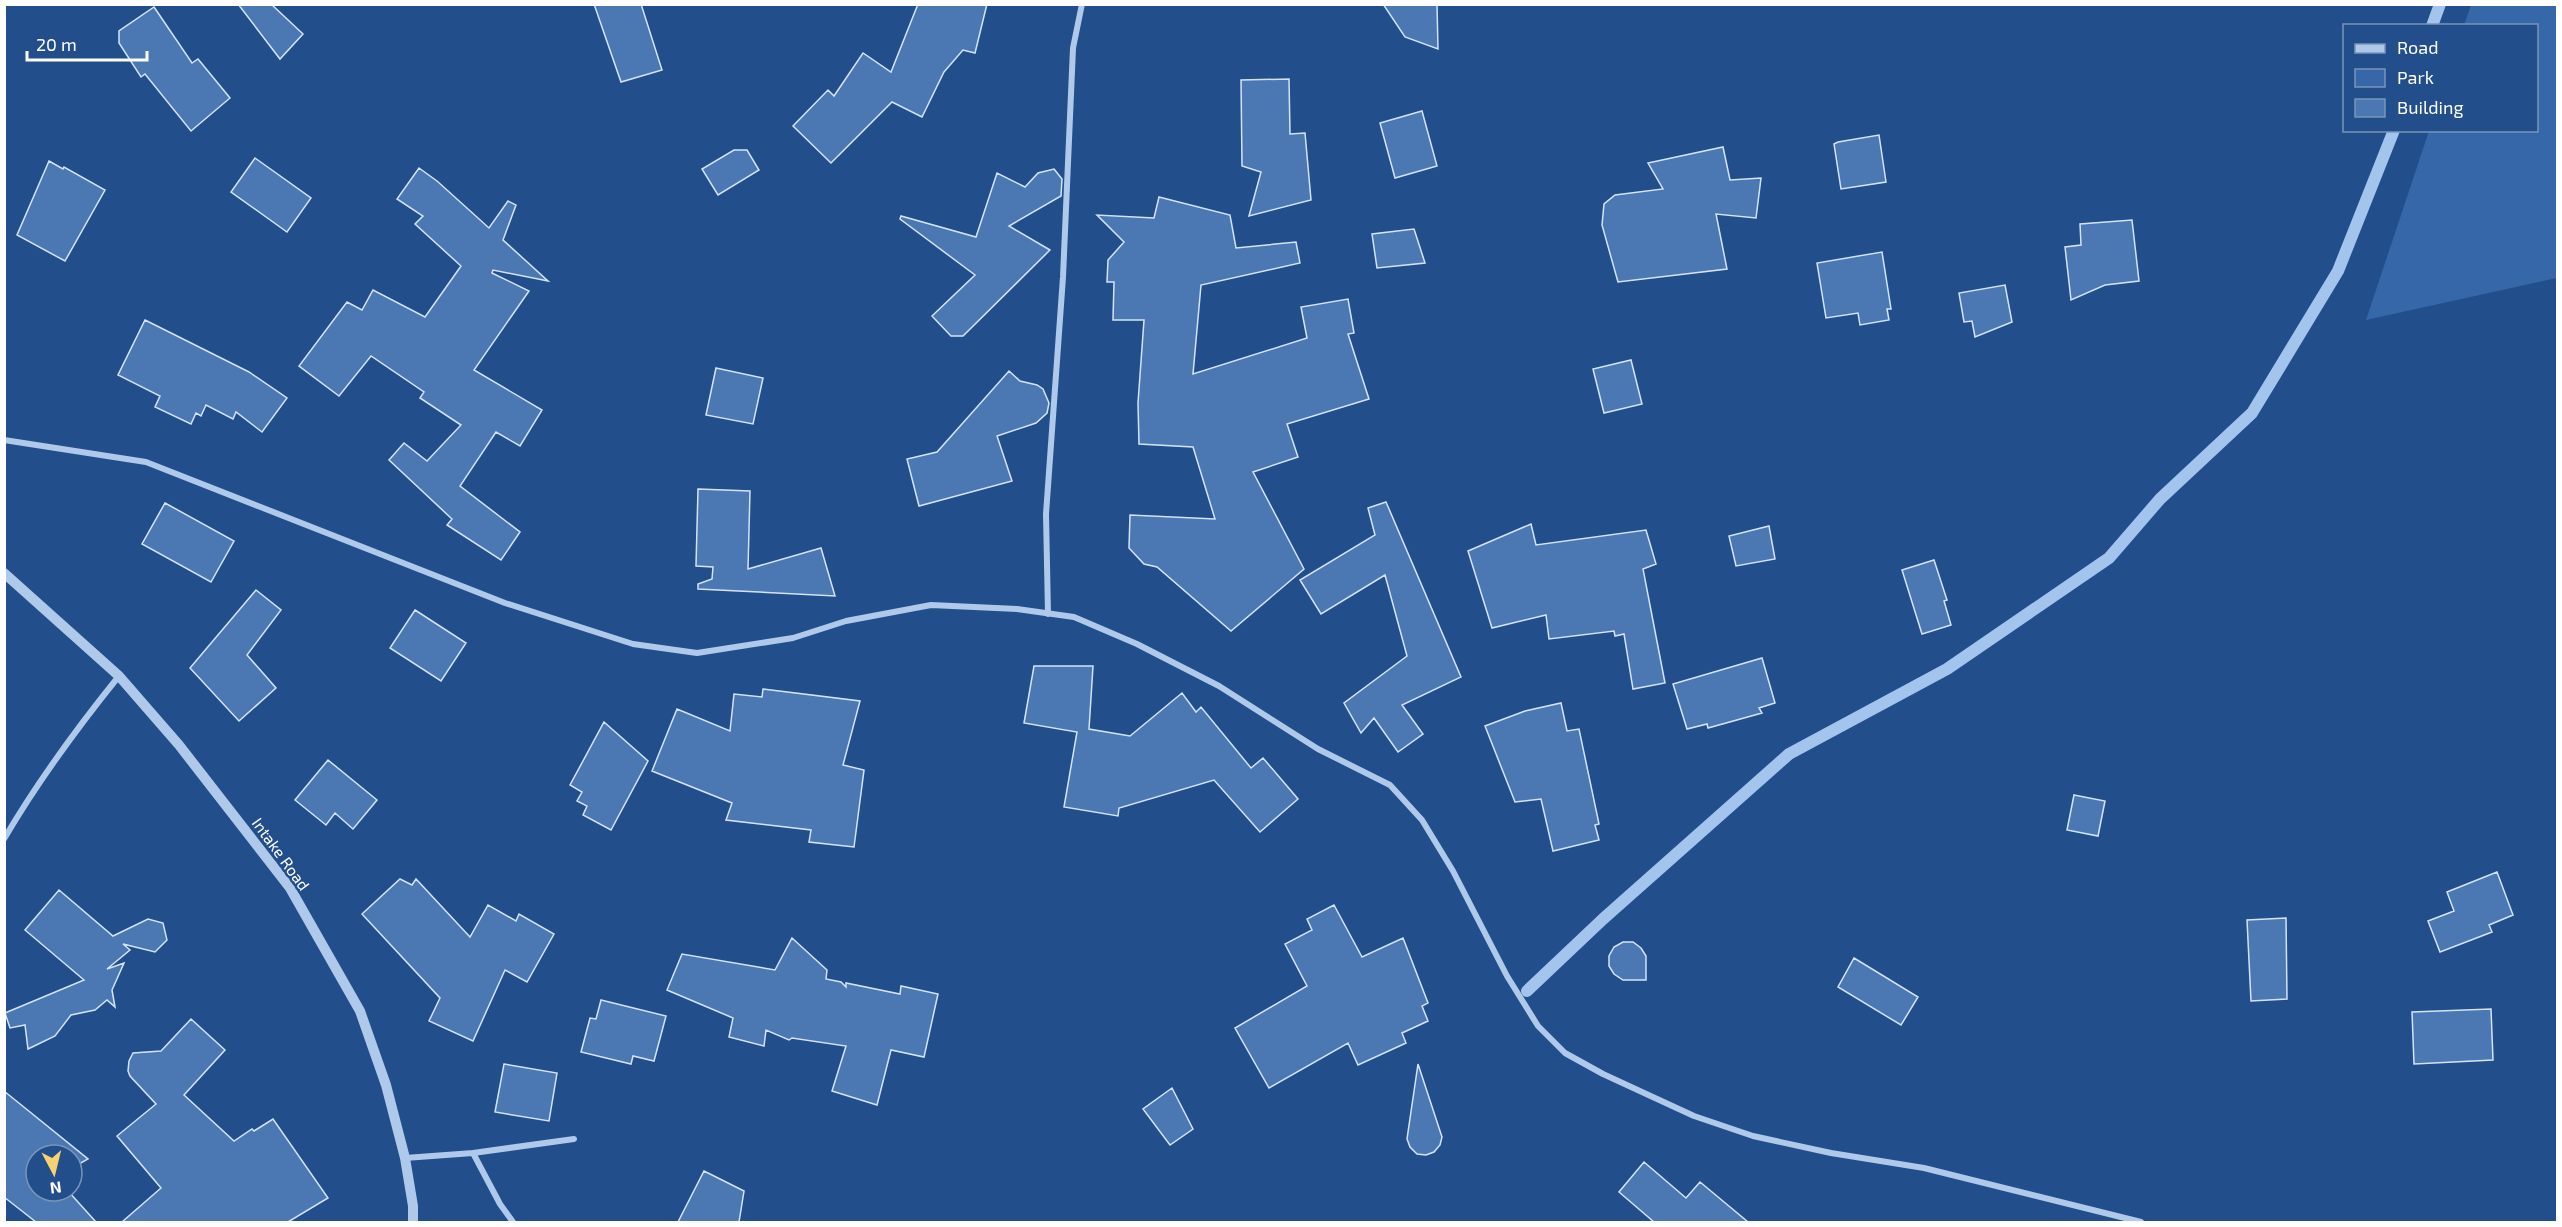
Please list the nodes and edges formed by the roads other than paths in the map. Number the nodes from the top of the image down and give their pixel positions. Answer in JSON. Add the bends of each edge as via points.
{"nodes":[{"id":1,"x":1082,"y":4,"type":"edge"},
{"id":2,"x":4,"y":440,"type":"edge"},
{"id":3,"x":4,"y":573,"type":"edge"},
{"id":4,"x":1048,"y":614,"type":"junction"},
{"id":5,"x":119,"y":676,"type":"junction"},
{"id":6,"x":4,"y":839,"type":"edge"},
{"id":7,"x":574,"y":1139,"type":"dead end"},
{"id":8,"x":473,"y":1153,"type":"junction"},
{"id":9,"x":405,"y":1158,"type":"junction"},
{"id":10,"x":413,"y":1222,"type":"edge"},
{"id":11,"x":513,"y":1222,"type":"edge"},
{"id":12,"x":2141,"y":1222,"type":"edge"}],
"edges":[{"from":1,"to":4,"type":"street","via":[[1073,48],[1063,277],[1046,514]]},
{"from":2,"to":4,"type":"street","via":[[146,462],[505,603],[633,644],[696,653],[794,638],[846,621],[931,605]]},
{"from":3,"to":5,"type":"street","name":"Intake Road"},
{"from":4,"to":12,"type":"street","via":[[1074,617],[1137,644],[1219,686],[1318,750],[1389,785],[1422,820],[1453,871],[1506,976],[1538,1026],[1565,1053],[1694,1116],[1753,1136],[1924,1168]]},
{"from":5,"to":6,"type":"street","via":[[68,739]]},
{"from":5,"to":9,"type":"street","name":"Intake Road","via":[[179,745],[290,888],[360,1011],[386,1085]]},
{"from":7,"to":8,"type":"street"},
{"from":8,"to":9,"type":"street"},
{"from":8,"to":11,"type":"street"},
{"from":9,"to":10,"type":"street","name":"Intake Road"}]}
